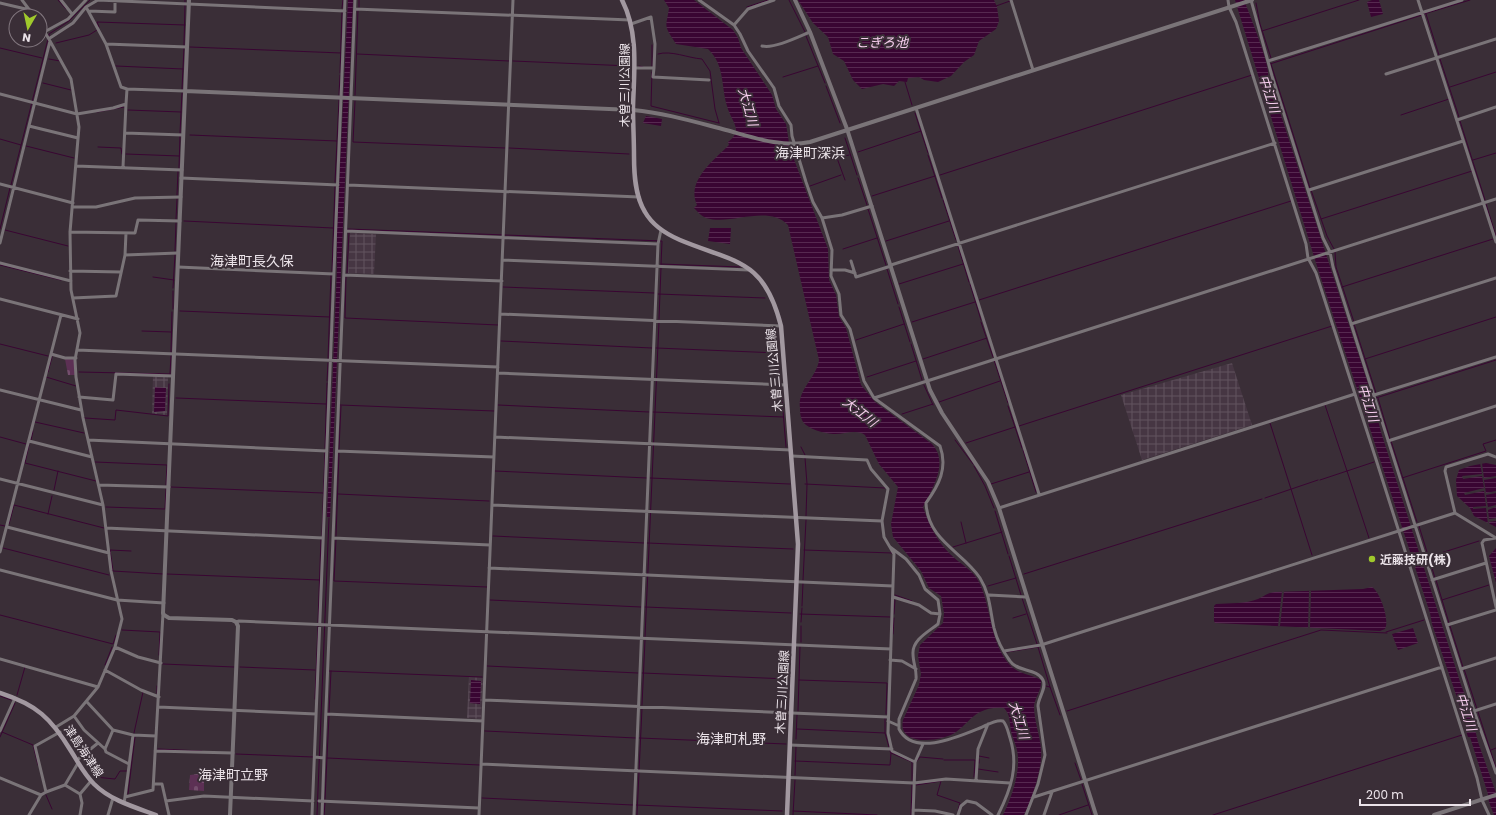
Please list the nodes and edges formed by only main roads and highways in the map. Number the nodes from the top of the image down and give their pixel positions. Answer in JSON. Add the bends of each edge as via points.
{"nodes":[{"id":1,"x":622,"y":0,"type":"edge"},
{"id":2,"x":0,"y":693,"type":"edge"},
{"id":3,"x":156,"y":815,"type":"edge"},
{"id":4,"x":787,"y":815,"type":"edge"}],
"edges":[{"from":1,"to":4,"type":"main road","name":"木曽三川公園線","via":[[634,41],[634,163],[639,197],[645,212],[661,230],[730,257],[751,270],[771,294],[781,326],[797,518],[797,582]]},
{"from":2,"to":3,"type":"main road","name":"津島海津線","via":[[42,713],[60,732],[91,781],[113,798],[125,800]]}]}
